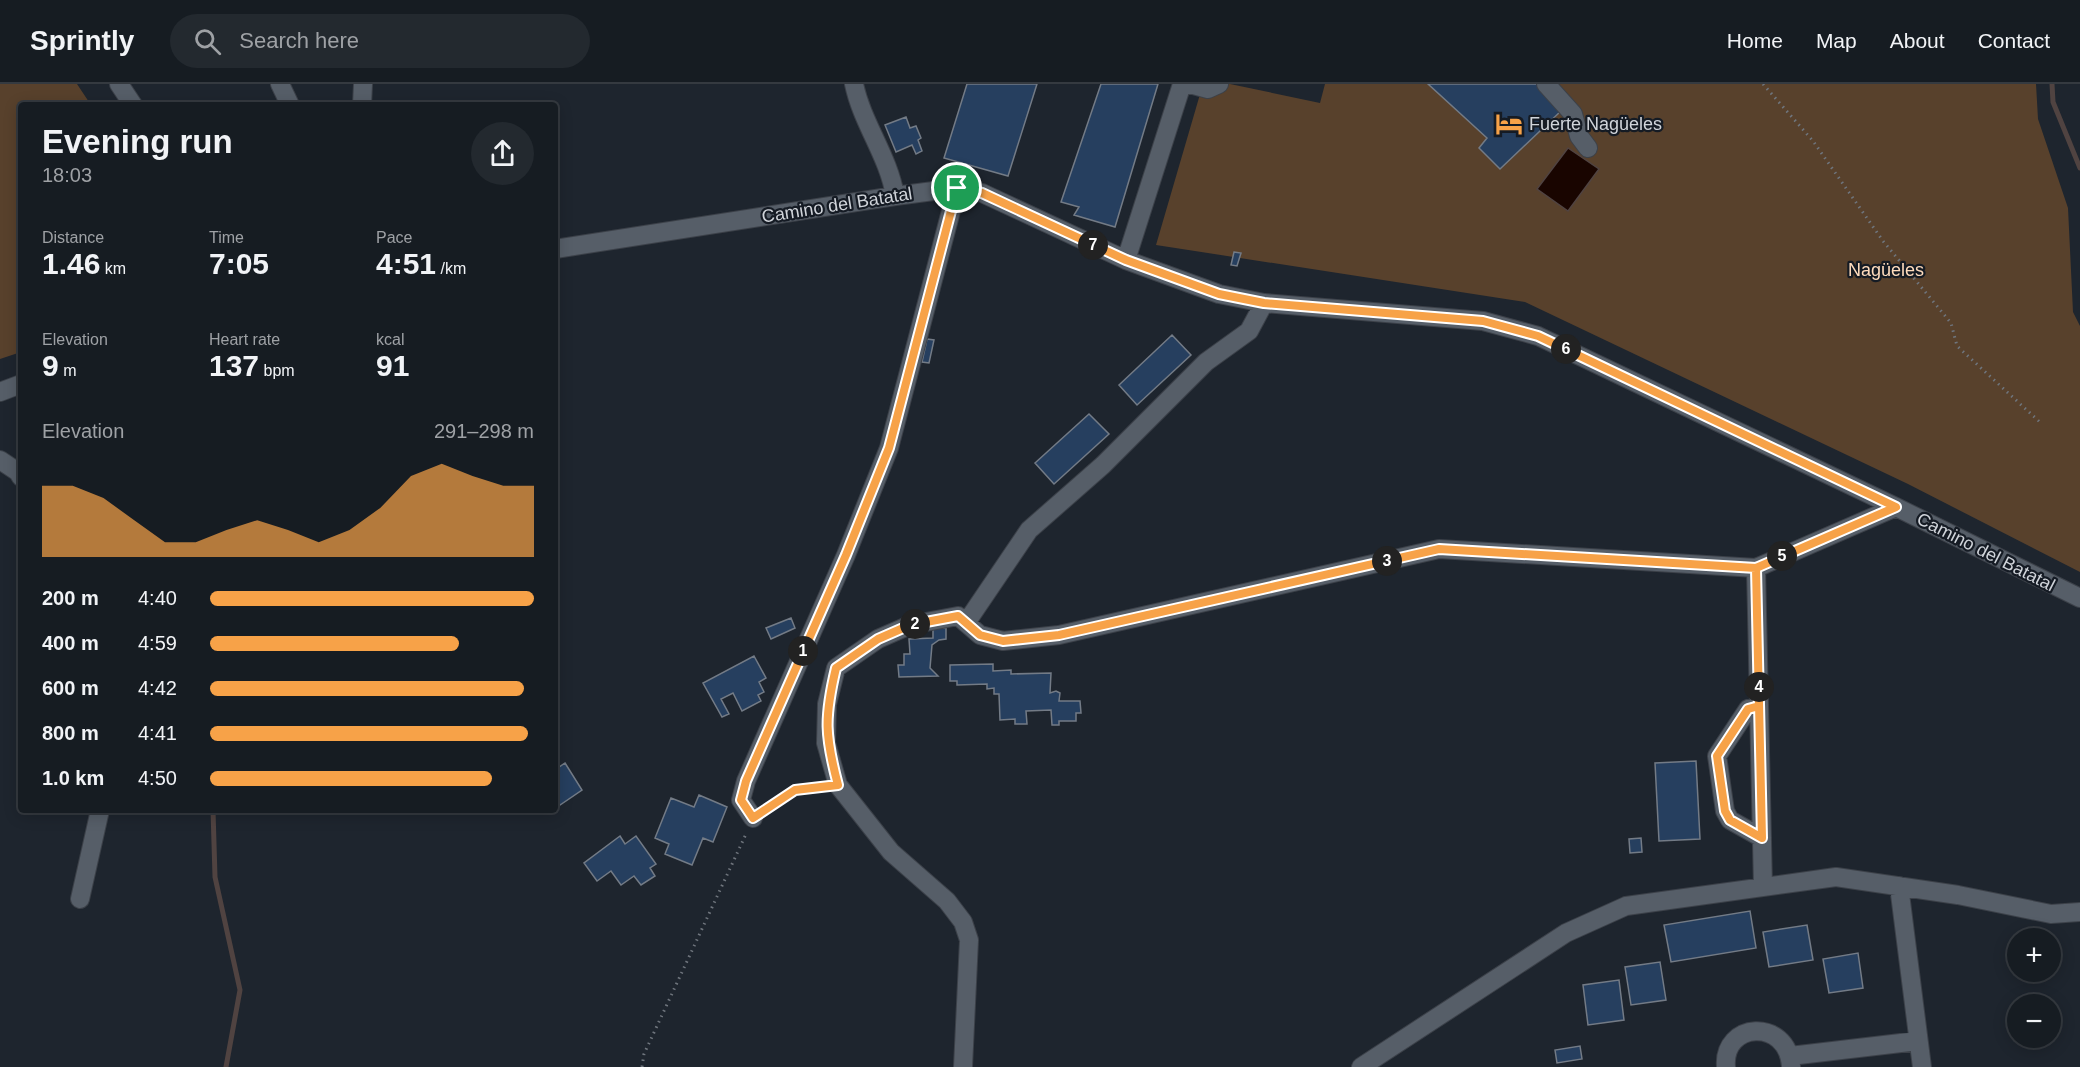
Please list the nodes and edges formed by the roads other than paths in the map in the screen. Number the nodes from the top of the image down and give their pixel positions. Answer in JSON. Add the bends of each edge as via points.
{"nodes":[{"id":1,"x":119,"y":84,"type":"edge"},
{"id":2,"x":280,"y":84,"type":"edge"},
{"id":3,"x":363,"y":84,"type":"edge"},
{"id":4,"x":854,"y":84,"type":"edge"},
{"id":5,"x":1182,"y":84,"type":"edge"},
{"id":6,"x":1190,"y":84,"type":"edge"},
{"id":7,"x":1219,"y":84,"type":"edge"},
{"id":8,"x":1546,"y":84,"type":"edge"},
{"id":9,"x":131,"y":102,"type":"edge"},
{"id":10,"x":289,"y":102,"type":"edge"},
{"id":11,"x":363,"y":102,"type":"edge"},
{"id":12,"x":1588,"y":148,"type":"dead end"},
{"id":13,"x":957,"y":188,"type":"junction"},
{"id":14,"x":895,"y":196,"type":"junction"},
{"id":15,"x":558,"y":249,"type":"edge"},
{"id":16,"x":1126,"y":260,"type":"junction"},
{"id":17,"x":1264,"y":303,"type":"junction"},
{"id":18,"x":18,"y":385,"type":"edge"},
{"id":19,"x":0,"y":392,"type":"edge"},
{"id":20,"x":0,"y":460,"type":"edge"},
{"id":21,"x":18,"y":472,"type":"edge"},
{"id":22,"x":1896,"y":507,"type":"junction"},
{"id":23,"x":1756,"y":568,"type":"junction"},
{"id":24,"x":2080,"y":598,"type":"edge"},
{"id":25,"x":966,"y":624,"type":"junction"},
{"id":26,"x":1759,"y":706,"type":"junction"},
{"id":27,"x":99,"y":813,"type":"edge"},
{"id":28,"x":753,"y":818,"type":"road end"},
{"id":29,"x":1762,"y":838,"type":"junction"},
{"id":30,"x":1899,"y":886,"type":"junction"},
{"id":31,"x":1763,"y":887,"type":"junction"},
{"id":32,"x":80,"y":899,"type":"dead end"},
{"id":33,"x":2080,"y":912,"type":"edge"},
{"id":34,"x":1918,"y":1041,"type":"junction"},
{"id":35,"x":1791,"y":1061,"type":"edge"},
{"id":36,"x":963,"y":1067,"type":"edge"},
{"id":37,"x":1361,"y":1067,"type":"edge"},
{"id":38,"x":1726,"y":1067,"type":"edge"},
{"id":39,"x":1922,"y":1067,"type":"edge"}],
"edges":[{"from":1,"to":9,"type":"street"},
{"from":2,"to":10,"type":"street"},
{"from":3,"to":11,"type":"street"},
{"from":4,"to":14,"type":"street","via":[[861,110],[892,177]]},
{"from":5,"to":16,"type":"street"},
{"from":6,"to":7,"type":"street","via":[[1208,89]]},
{"from":8,"to":12,"type":"street","via":[[1573,114],[1579,136]]},
{"from":13,"to":14,"type":"street","name":"Camino del Batatal"},
{"from":13,"to":16,"type":"street","name":"Camino del Batatal","via":[[982,193]]},
{"from":13,"to":28,"type":"street","via":[[889,448],[746,781],[741,800]]},
{"from":14,"to":15,"type":"street","name":"Camino del Batatal"},
{"from":16,"to":17,"type":"street","name":"Camino del Batatal","via":[[1219,294]]},
{"from":17,"to":22,"type":"street","name":"Camino del Batatal","via":[[1483,321],[1538,336]]},
{"from":17,"to":25,"type":"street","via":[[1249,331],[1206,362],[1103,465],[1029,530]]},
{"from":18,"to":19,"type":"street"},
{"from":20,"to":21,"type":"street"},
{"from":22,"to":23,"type":"street"},
{"from":22,"to":24,"type":"street","name":"Camino del Batatal"},
{"from":23,"to":25,"type":"street","via":[[1439,549],[1059,635],[1003,641],[980,635]]},
{"from":23,"to":26,"type":"street"},
{"from":25,"to":36,"type":"street","via":[[958,616],[910,625],[878,639],[836,668],[827,704],[826,743],[838,785],[891,852],[947,901],[963,922],[969,940]]},
{"from":26,"to":29,"type":"street"},
{"from":26,"to":29,"type":"street","via":[[1748,709],[1717,756],[1725,811],[1730,820]]},
{"from":27,"to":32,"type":"street"},
{"from":29,"to":31,"type":"street"},
{"from":30,"to":31,"type":"street","via":[[1836,877]]},
{"from":30,"to":33,"type":"street","via":[[2051,914]]},
{"from":30,"to":34,"type":"street"},
{"from":31,"to":37,"type":"street","via":[[1626,906],[1595,918]]},
{"from":34,"to":35,"type":"street"},
{"from":34,"to":39,"type":"street"},
{"from":35,"to":38,"type":"street","via":[[1783,1042],[1774,1035],[1751,1032],[1735,1040],[1728,1049]]}]}
